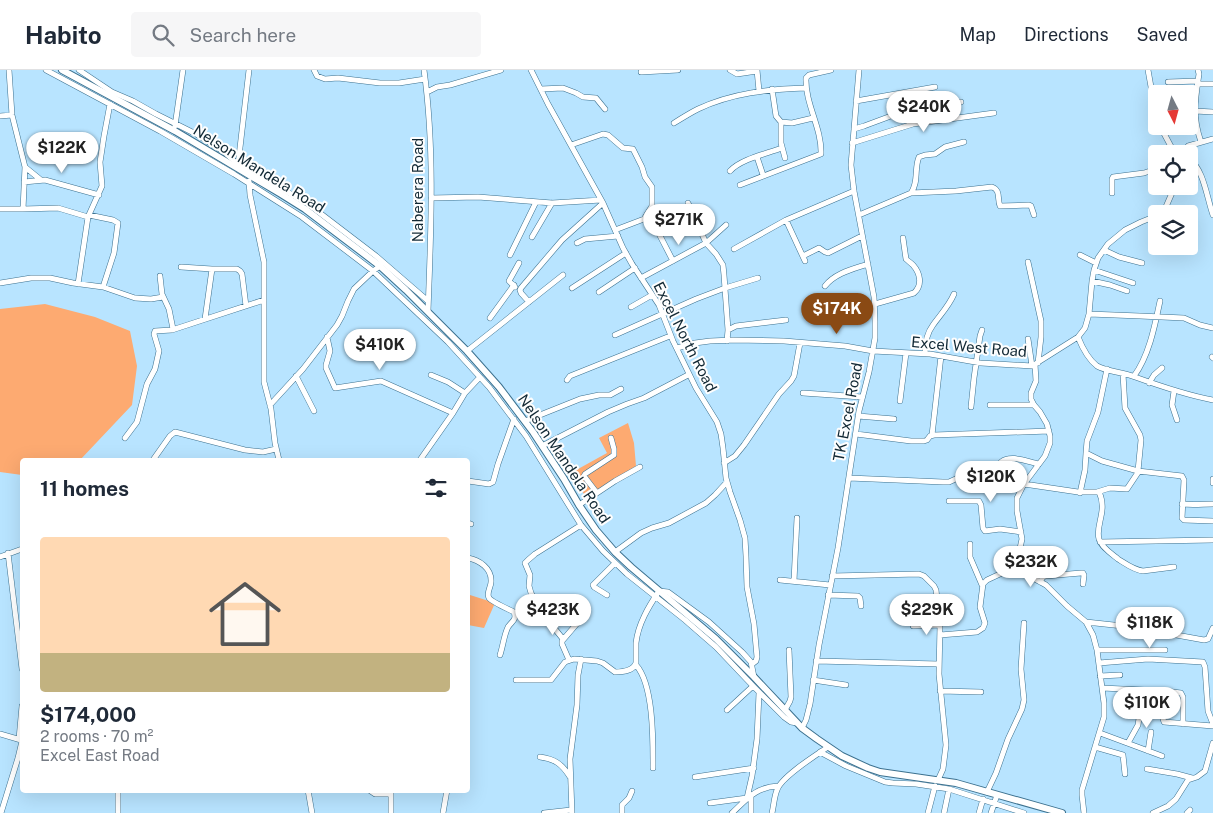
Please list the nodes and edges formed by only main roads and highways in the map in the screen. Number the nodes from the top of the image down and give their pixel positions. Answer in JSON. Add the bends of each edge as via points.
{"nodes":[{"id":1,"x":62,"y":70,"type":"edge"},
{"id":2,"x":1062,"y":813,"type":"edge"}],
"edges":[{"from":1,"to":2,"type":"main road","name":"Nelson Mandela Road","via":[[175,131],[249,179],[296,203],[380,266],[494,381],[526,421],[579,505],[615,552],[657,594],[716,638],[800,726],[842,756],[868,768],[937,783],[956,783]]}]}
